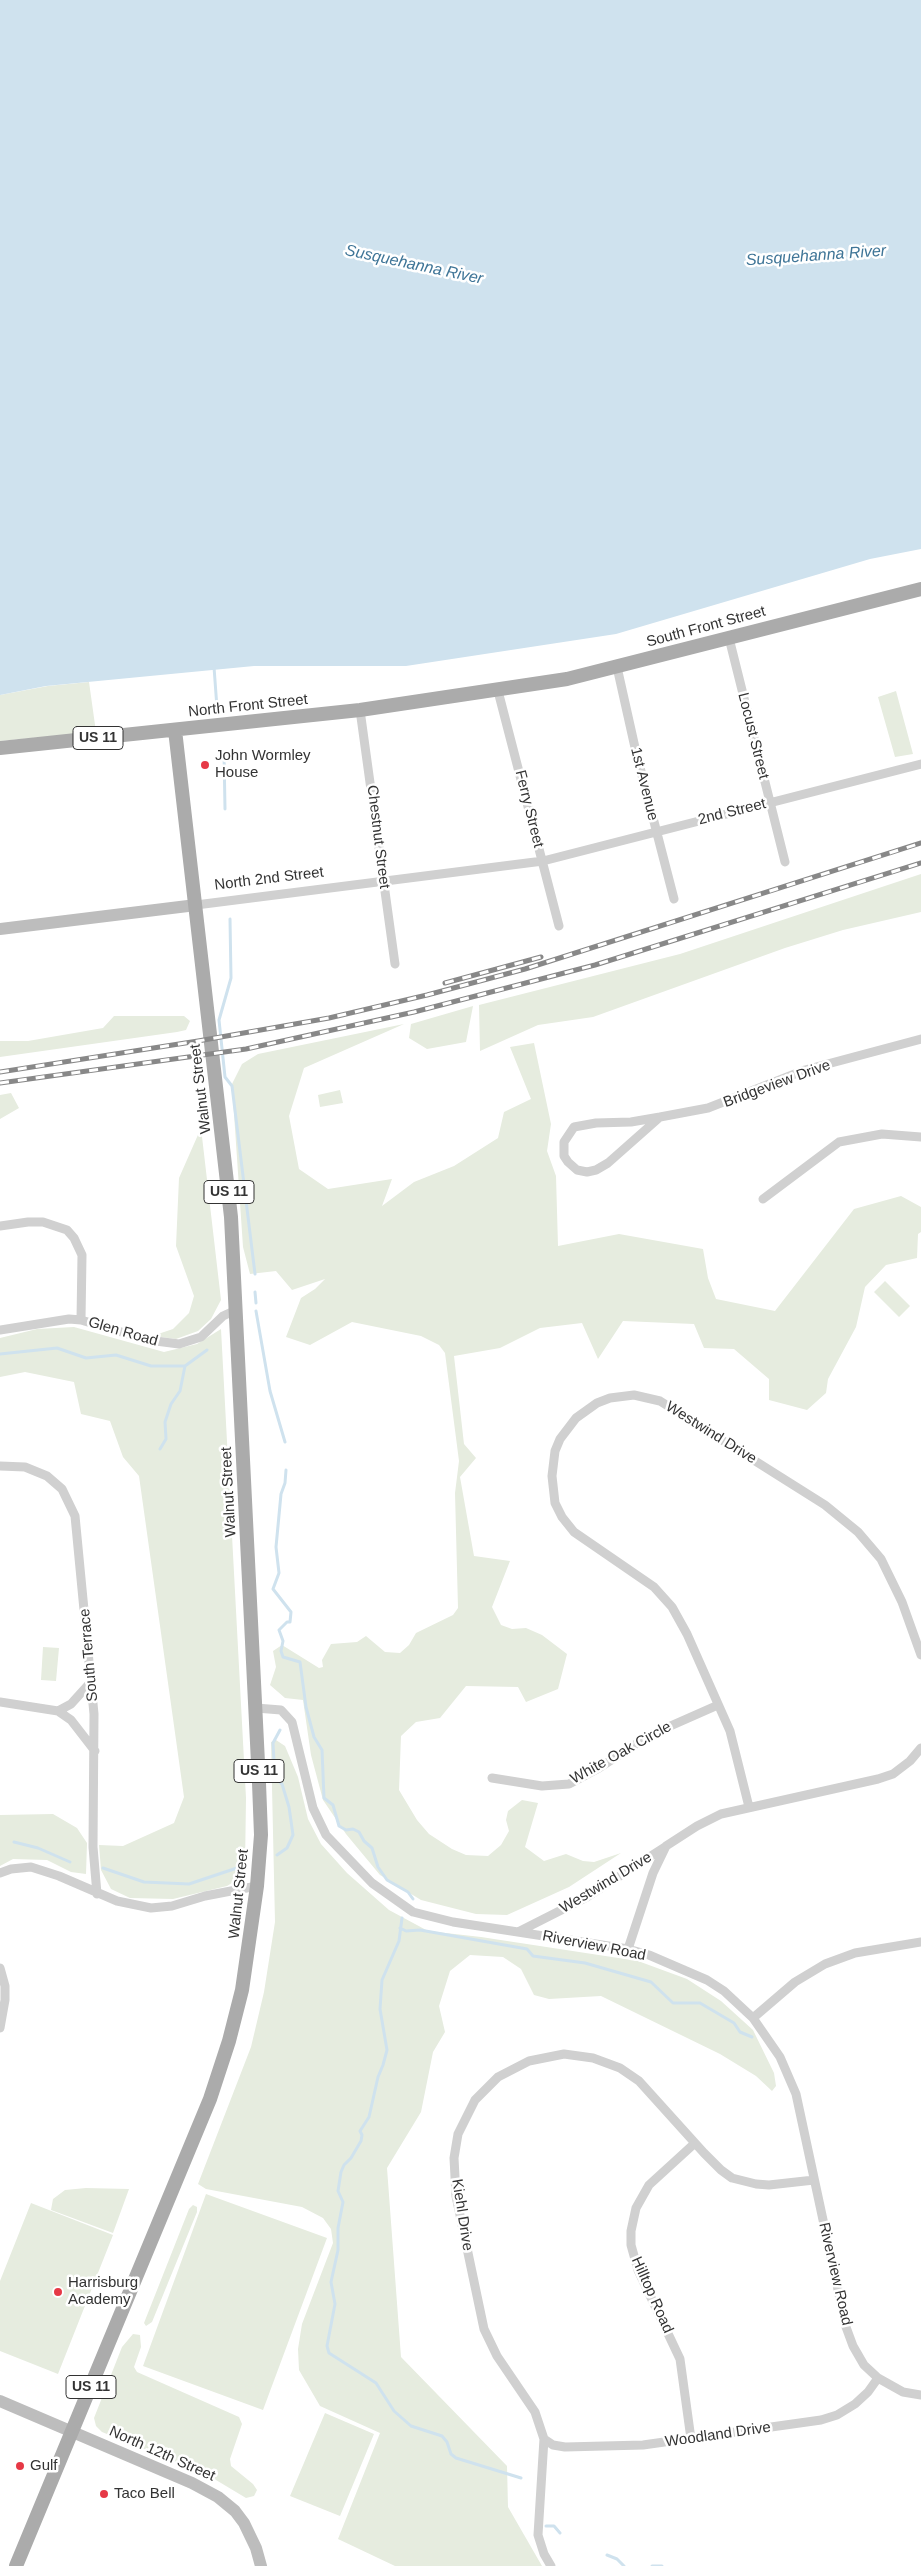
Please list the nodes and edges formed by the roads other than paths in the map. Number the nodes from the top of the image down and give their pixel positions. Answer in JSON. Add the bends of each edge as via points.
{"nodes":[{"id":1,"x":921,"y":588,"type":"edge"},
{"id":2,"x":729,"y":638,"type":"junction"},
{"id":3,"x":617,"y":668,"type":"junction"},
{"id":4,"x":498,"y":691,"type":"junction"},
{"id":5,"x":360,"y":710,"type":"junction"},
{"id":6,"x":176,"y":730,"type":"junction"},
{"id":7,"x":0,"y":748,"type":"edge"},
{"id":8,"x":921,"y":764,"type":"edge"},
{"id":9,"x":770,"y":803,"type":"junction"},
{"id":10,"x":656,"y":832,"type":"junction"},
{"id":11,"x":542,"y":861,"type":"junction"},
{"id":12,"x":785,"y":862,"type":"dead end"},
{"id":13,"x":383,"y":882,"type":"junction"},
{"id":14,"x":674,"y":899,"type":"dead end"},
{"id":15,"x":196,"y":905,"type":"junction"},
{"id":16,"x":559,"y":926,"type":"dead end"},
{"id":17,"x":0,"y":929,"type":"edge"},
{"id":18,"x":395,"y":964,"type":"dead end"},
{"id":19,"x":921,"y":1039,"type":"edge"},
{"id":20,"x":660,"y":1117,"type":"junction"},
{"id":21,"x":921,"y":1137,"type":"edge"},
{"id":22,"x":763,"y":1199,"type":"dead end"},
{"id":23,"x":0,"y":1226,"type":"edge"},
{"id":24,"x":236,"y":1310,"type":"junction"},
{"id":25,"x":81,"y":1320,"type":"junction"},
{"id":26,"x":0,"y":1330,"type":"edge"},
{"id":27,"x":0,"y":1466,"type":"edge"},
{"id":28,"x":921,"y":1655,"type":"edge"},
{"id":29,"x":90,"y":1683,"type":"junction"},
{"id":30,"x":0,"y":1702,"type":"edge"},
{"id":31,"x":718,"y":1705,"type":"junction"},
{"id":32,"x":256,"y":1708,"type":"junction"},
{"id":33,"x":58,"y":1711,"type":"junction"},
{"id":34,"x":921,"y":1748,"type":"edge"},
{"id":35,"x":95,"y":1751,"type":"junction"},
{"id":36,"x":492,"y":1778,"type":"dead end"},
{"id":37,"x":749,"y":1807,"type":"junction"},
{"id":38,"x":666,"y":1846,"type":"junction"},
{"id":39,"x":0,"y":1873,"type":"edge"},
{"id":40,"x":257,"y":1886,"type":"junction"},
{"id":41,"x":97,"y":1894,"type":"junction"},
{"id":42,"x":518,"y":1932,"type":"junction"},
{"id":43,"x":921,"y":1942,"type":"edge"},
{"id":44,"x":628,"y":1949,"type":"junction"},
{"id":45,"x":0,"y":1968,"type":"edge"},
{"id":46,"x":753,"y":2018,"type":"junction"},
{"id":47,"x":0,"y":2028,"type":"edge"},
{"id":48,"x":695,"y":2143,"type":"junction"},
{"id":49,"x":814,"y":2180,"type":"junction"},
{"id":50,"x":878,"y":2378,"type":"junction"},
{"id":51,"x":921,"y":2395,"type":"edge"},
{"id":52,"x":0,"y":2401,"type":"edge"},
{"id":53,"x":72,"y":2432,"type":"junction"},
{"id":54,"x":544,"y":2439,"type":"junction"},
{"id":55,"x":691,"y":2439,"type":"junction"},
{"id":56,"x":16,"y":2566,"type":"edge"},
{"id":57,"x":261,"y":2566,"type":"edge"},
{"id":58,"x":551,"y":2566,"type":"edge"}],
"edges":[{"from":1,"to":2,"type":"main road","name":"South Front Street"},
{"from":2,"to":3,"type":"main road","name":"South Front Street"},
{"from":2,"to":9,"type":"street","name":"Locust Street"},
{"from":3,"to":4,"type":"main road","name":"South Front Street"},
{"from":3,"to":10,"type":"street","name":"1st Avenue"},
{"from":4,"to":5,"type":"main road","name":"North Front Street"},
{"from":4,"to":11,"type":"street","name":"Ferry Street"},
{"from":5,"to":6,"type":"main road","name":"North Front Street"},
{"from":5,"to":13,"type":"street","name":"Chestnut Street"},
{"from":6,"to":7,"type":"main road","name":"North Front Street","number":"US 11"},
{"from":6,"to":15,"type":"main road","name":"Walnut Street","number":"US 11"},
{"from":8,"to":9,"type":"street","name":"2nd Street"},
{"from":9,"to":10,"type":"street","name":"2nd Street"},
{"from":9,"to":12,"type":"street","name":"Locust Street"},
{"from":10,"to":11,"type":"street","name":"2nd Street"},
{"from":10,"to":14,"type":"street","name":"1st Avenue"},
{"from":11,"to":13,"type":"street","name":"North 2nd Street"},
{"from":11,"to":16,"type":"street","name":"Ferry Street"},
{"from":13,"to":15,"type":"street","name":"North 2nd Street"},
{"from":13,"to":18,"type":"street","name":"Chestnut Street"},
{"from":15,"to":17,"type":"main road","name":"North 2nd Street"},
{"from":15,"to":24,"type":"main road","name":"Walnut Street","number":"US 11","via":[[226,1157]]},
{"from":19,"to":20,"type":"street","name":"Bridgeview Drive","via":[[805,1070],[714,1106]]},
{"from":20,"to":20,"type":"street","name":"Bridgeview Drive","via":[[596,1170],[577,1170],[564,1156],[564,1142],[574,1127]]},
{"from":21,"to":22,"type":"street","via":[[882,1134],[839,1142]]},
{"from":23,"to":25,"type":"street","via":[[43,1222],[67,1230],[74,1238],[82,1255]]},
{"from":24,"to":25,"type":"street","name":"Glen Road","via":[[223,1316],[201,1336],[178,1344],[148,1340]]},
{"from":24,"to":32,"type":"main road","name":"Walnut Street","number":"US 11"},
{"from":25,"to":26,"type":"street","name":"Glen Road","via":[[53,1320]]},
{"from":27,"to":29,"type":"street","name":"South Terrace","via":[[25,1467],[47,1476],[62,1489],[72,1508],[80,1558]]},
{"from":28,"to":31,"type":"street","name":"Westwind Drive","via":[[889,1572],[872,1547],[845,1520],[660,1401],[634,1395],[610,1398],[576,1418],[560,1439],[553,1460],[555,1503],[574,1532],[664,1597],[687,1634]]},
{"from":29,"to":33,"type":"street","via":[[72,1704]]},
{"from":29,"to":35,"type":"street","name":"South Terrace"},
{"from":30,"to":33,"type":"street"},
{"from":31,"to":36,"type":"street","name":"White Oak Circle","via":[[650,1735],[569,1784],[542,1786]]},
{"from":31,"to":37,"type":"street","name":"Westwind Drive","via":[[730,1730]]},
{"from":32,"to":40,"type":"main road","name":"Walnut Street","number":"US 11","via":[[260,1808]]},
{"from":32,"to":42,"type":"street","name":"Riverview Road","via":[[276,1708],[289,1716],[295,1728],[317,1820],[336,1848],[372,1883],[417,1913]]},
{"from":33,"to":35,"type":"street","via":[[72,1720]]},
{"from":34,"to":37,"type":"street","name":"Westwind Drive","via":[[901,1769],[878,1779]]},
{"from":35,"to":41,"type":"street","name":"South Terrace","via":[[93,1848]]},
{"from":37,"to":38,"type":"street","name":"Westwind Drive","via":[[710,1819]]},
{"from":38,"to":42,"type":"street","name":"Westwind Drive","via":[[588,1896]]},
{"from":38,"to":44,"type":"street","name":"Westwind Drive","via":[[650,1881]]},
{"from":39,"to":41,"type":"street","via":[[31,1866]]},
{"from":40,"to":41,"type":"street","via":[[164,1908],[132,1905]]},
{"from":40,"to":53,"type":"main road","name":"Walnut Street","number":"US 11","via":[[247,1964],[229,2041],[210,2099]]},
{"from":42,"to":44,"type":"street","name":"Riverview Road"},
{"from":43,"to":46,"type":"street","via":[[855,1953],[825,1964],[795,1982]]},
{"from":44,"to":46,"type":"street","name":"Riverview Road","via":[[707,1980]]},
{"from":45,"to":47,"type":"street","via":[[5,2000]]},
{"from":46,"to":49,"type":"street","name":"Riverview Road","via":[[787,2071],[796,2094]]},
{"from":48,"to":49,"type":"street","name":"Kiehl Drive","via":[[721,2170],[741,2182],[769,2185]]},
{"from":48,"to":54,"type":"street","name":"Kiehl Drive","via":[[639,2081],[604,2061],[576,2054],[548,2056],[514,2067],[484,2088],[469,2108],[458,2134],[454,2158],[455,2188],[478,2305],[492,2345],[535,2412]]},
{"from":48,"to":55,"type":"street","name":"Hilltop Road","via":[[649,2185],[636,2208],[631,2231],[638,2270],[680,2359]]},
{"from":49,"to":50,"type":"street","name":"Riverview Road","via":[[846,2327],[859,2357]]},
{"from":50,"to":51,"type":"street","name":"Riverview Road","via":[[902,2392]]},
{"from":50,"to":55,"type":"street","name":"Woodland Drive","via":[[863,2398],[837,2415]]},
{"from":52,"to":53,"type":"main road","name":"North 12th Street"},
{"from":53,"to":56,"type":"main road","number":"US 11"},
{"from":53,"to":57,"type":"main road","name":"North 12th Street","via":[[192,2482],[218,2497],[244,2523]]},
{"from":54,"to":55,"type":"street","name":"Woodland Drive","via":[[553,2445],[579,2448]]},
{"from":54,"to":58,"type":"street","name":"Kiehl Drive","via":[[538,2535]]}]}
